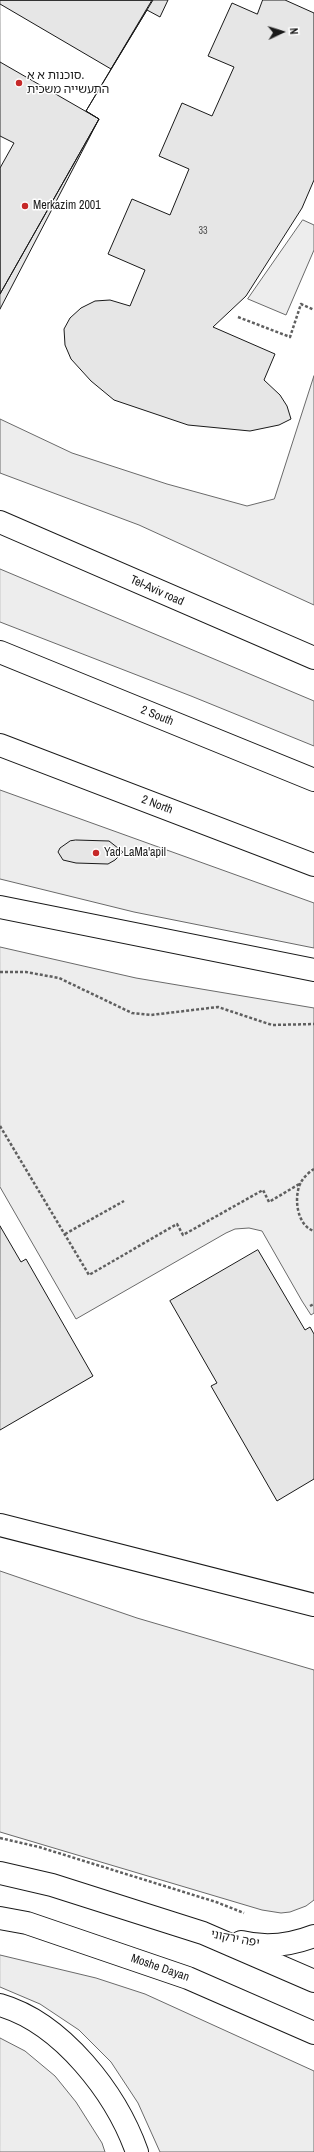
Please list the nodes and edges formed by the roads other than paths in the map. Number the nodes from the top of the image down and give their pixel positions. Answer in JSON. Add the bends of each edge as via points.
{"nodes":[{"id":1,"x":0,"y":522,"type":"edge"},
{"id":2,"x":0,"y":652,"type":"edge"},
{"id":3,"x":314,"y":658,"type":"edge"},
{"id":4,"x":0,"y":745,"type":"edge"},
{"id":5,"x":314,"y":780,"type":"edge"},
{"id":6,"x":314,"y":865,"type":"edge"},
{"id":7,"x":0,"y":906,"type":"edge"},
{"id":8,"x":314,"y":970,"type":"edge"},
{"id":9,"x":0,"y":1525,"type":"edge"},
{"id":10,"x":314,"y":1605,"type":"edge"},
{"id":11,"x":0,"y":1873,"type":"edge"},
{"id":12,"x":0,"y":1918,"type":"edge"},
{"id":13,"x":203,"y":1933,"type":"junction"},
{"id":14,"x":314,"y":1936,"type":"edge"},
{"id":15,"x":314,"y":1981,"type":"edge"},
{"id":16,"x":0,"y":2005,"type":"edge"},
{"id":17,"x":314,"y":2033,"type":"edge"},
{"id":18,"x":137,"y":2152,"type":"edge"}],
"edges":[{"from":1,"to":3,"type":"main road","name":"Tel-Aviv road"},
{"from":2,"to":5,"type":"main road","name":"2 South"},
{"from":4,"to":6,"type":"main road","name":"2 North"},
{"from":7,"to":8,"type":"main road"},
{"from":9,"to":10,"type":"main road"},
{"from":11,"to":13,"type":"main road","via":[[52,1885]]},
{"from":12,"to":17,"type":"main road","name":"Moshe Dayan","via":[[28,1923],[188,1978]]},
{"from":13,"to":14,"type":"main road","name":"יפה ירקוני","via":[[254,1945],[290,1943]]},
{"from":13,"to":15,"type":"main road"},
{"from":16,"to":18,"type":"main road","via":[[42,2025],[77,2055],[100,2084],[129,2129]]}]}
